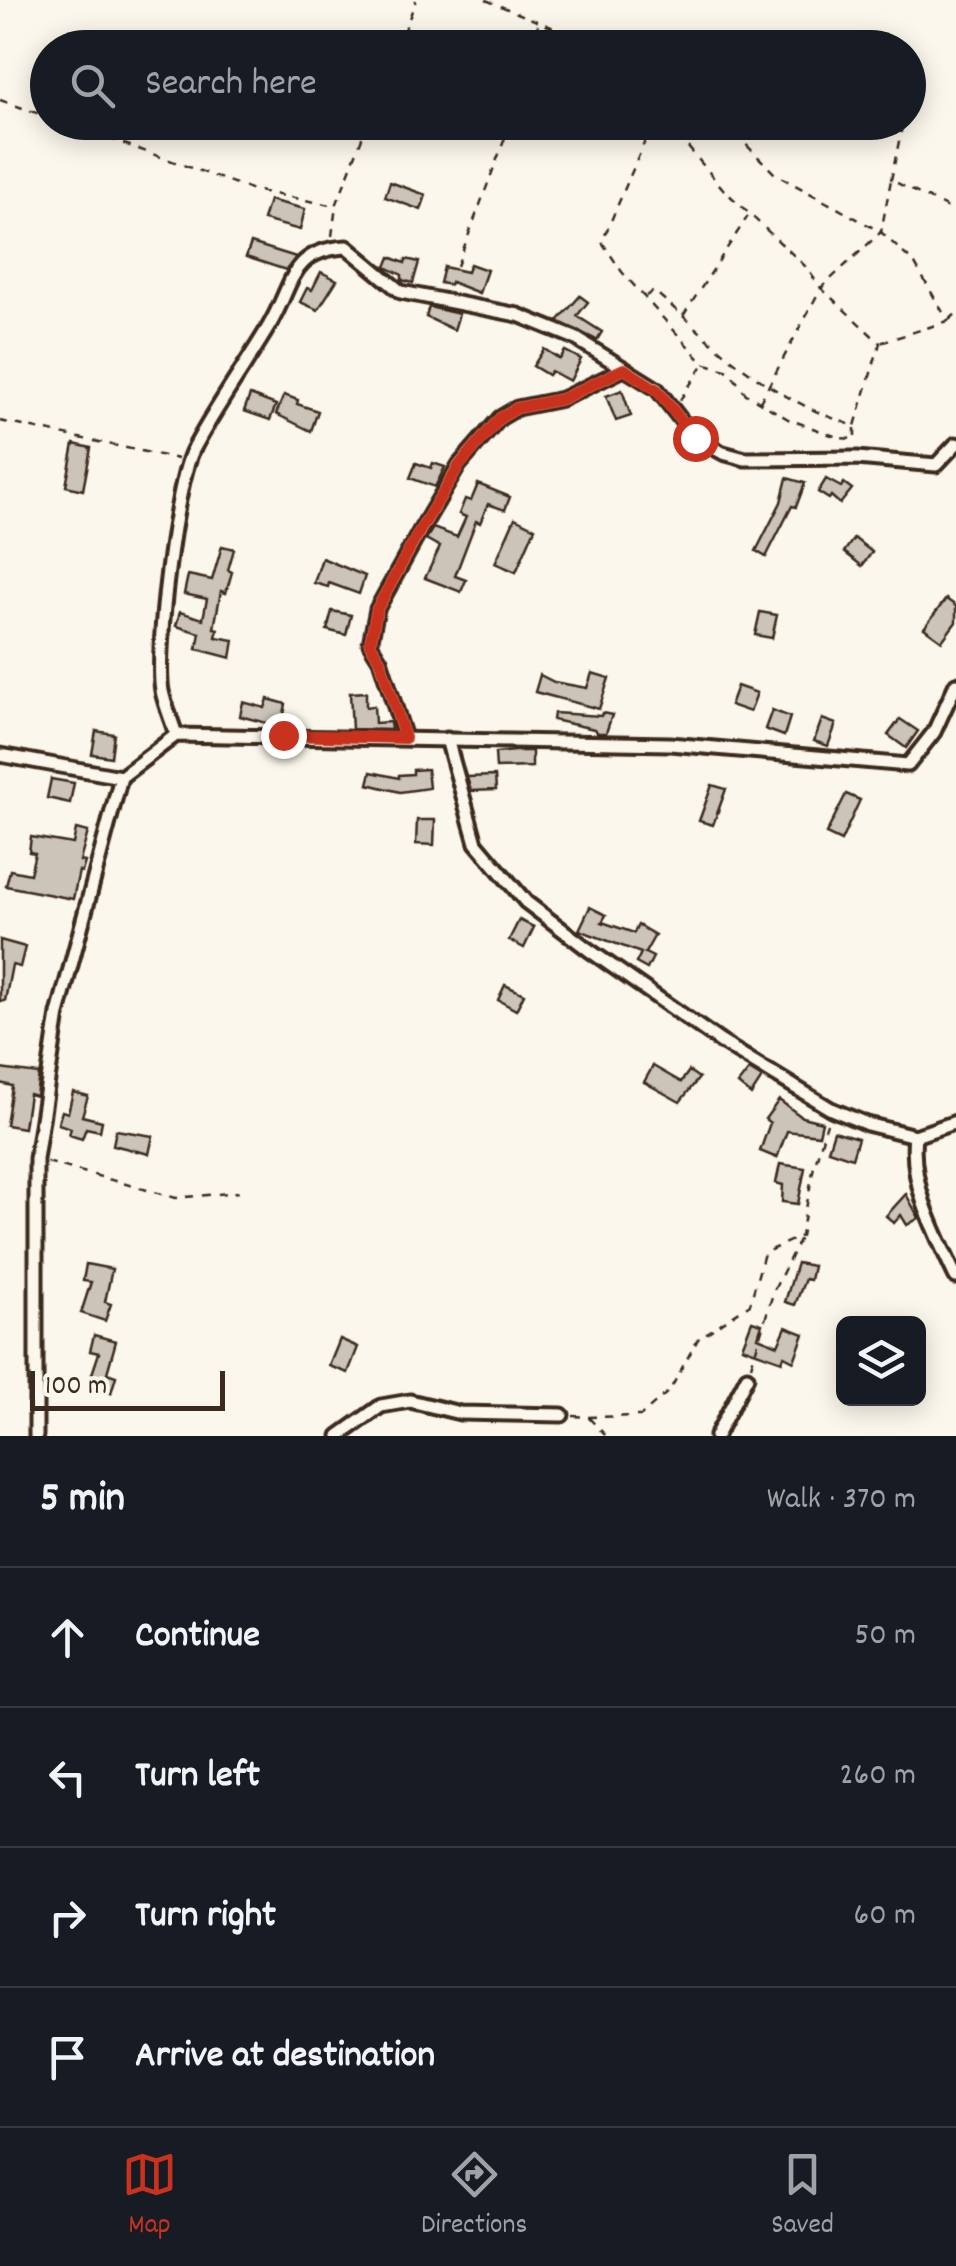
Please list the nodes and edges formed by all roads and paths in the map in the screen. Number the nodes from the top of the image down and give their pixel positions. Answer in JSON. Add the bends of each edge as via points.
{"nodes":[{"id":1,"x":416,"y":0,"type":"edge"},
{"id":2,"x":486,"y":0,"type":"edge"},
{"id":3,"x":538,"y":22,"type":"junction"},
{"id":4,"x":405,"y":30,"type":"edge"},
{"id":5,"x":536,"y":30,"type":"edge"},
{"id":6,"x":558,"y":30,"type":"edge"},
{"id":7,"x":0,"y":100,"type":"edge"},
{"id":8,"x":30,"y":111,"type":"edge"},
{"id":9,"x":113,"y":140,"type":"edge"},
{"id":10,"x":361,"y":140,"type":"edge"},
{"id":11,"x":504,"y":140,"type":"edge"},
{"id":12,"x":646,"y":140,"type":"edge"},
{"id":13,"x":682,"y":140,"type":"edge"},
{"id":14,"x":742,"y":140,"type":"edge"},
{"id":15,"x":899,"y":140,"type":"edge"},
{"id":16,"x":891,"y":180,"type":"junction"},
{"id":17,"x":336,"y":206,"type":"junction"},
{"id":18,"x":956,"y":212,"type":"edge"},
{"id":19,"x":749,"y":214,"type":"junction"},
{"id":20,"x":881,"y":232,"type":"junction"},
{"id":21,"x":330,"y":248,"type":"junction"},
{"id":22,"x":458,"y":266,"type":"dead end"},
{"id":23,"x":822,"y":288,"type":"junction"},
{"id":24,"x":643,"y":297,"type":"junction"},
{"id":25,"x":956,"y":314,"type":"edge"},
{"id":26,"x":683,"y":316,"type":"junction"},
{"id":27,"x":948,"y":321,"type":"junction"},
{"id":28,"x":880,"y":343,"type":"junction"},
{"id":29,"x":703,"y":364,"type":"junction"},
{"id":30,"x":624,"y":369,"type":"junction"},
{"id":31,"x":769,"y":386,"type":"junction"},
{"id":32,"x":759,"y":404,"type":"junction"},
{"id":33,"x":673,"y":410,"type":"junction"},
{"id":34,"x":0,"y":421,"type":"edge"},
{"id":35,"x":856,"y":426,"type":"junction"},
{"id":36,"x":956,"y":444,"type":"edge"},
{"id":37,"x":189,"y":461,"type":"junction"},
{"id":38,"x":956,"y":684,"type":"edge"},
{"id":39,"x":176,"y":735,"type":"junction"},
{"id":40,"x":405,"y":738,"type":"junction"},
{"id":41,"x":447,"y":740,"type":"junction"},
{"id":42,"x":0,"y":755,"type":"edge"},
{"id":43,"x":121,"y":777,"type":"junction"},
{"id":44,"x":831,"y":1108,"type":"junction"},
{"id":45,"x":956,"y":1122,"type":"edge"},
{"id":46,"x":915,"y":1136,"type":"junction"},
{"id":47,"x":36,"y":1159,"type":"junction"},
{"id":48,"x":238,"y":1192,"type":"dead end"},
{"id":49,"x":801,"y":1236,"type":"junction"},
{"id":50,"x":956,"y":1277,"type":"edge"},
{"id":51,"x":747,"y":1377,"type":"joint"},
{"id":52,"x":562,"y":1415,"type":"joint"},
{"id":53,"x":588,"y":1417,"type":"junction"},
{"id":54,"x":36,"y":1436,"type":"edge"},
{"id":55,"x":339,"y":1436,"type":"edge"},
{"id":56,"x":606,"y":1436,"type":"edge"},
{"id":57,"x":716,"y":1436,"type":"edge"}],
"edges":[{"from":1,"to":4,"type":"path"},
{"from":2,"to":3,"type":"path"},
{"from":3,"to":5,"type":"path"},
{"from":3,"to":6,"type":"path"},
{"from":7,"to":8,"type":"path"},
{"from":9,"to":17,"type":"path","via":[[253,190]]},
{"from":10,"to":17,"type":"path"},
{"from":11,"to":22,"type":"path"},
{"from":12,"to":24,"type":"path","via":[[602,242]]},
{"from":13,"to":19,"type":"path"},
{"from":14,"to":20,"type":"path","via":[[775,174]]},
{"from":15,"to":16,"type":"path"},
{"from":16,"to":18,"type":"path"},
{"from":16,"to":20,"type":"path"},
{"from":17,"to":21,"type":"path"},
{"from":19,"to":23,"type":"path"},
{"from":19,"to":26,"type":"path"},
{"from":20,"to":23,"type":"path"},
{"from":20,"to":27,"type":"path","via":[[915,264]]},
{"from":21,"to":30,"type":"street","via":[[360,255],[401,292],[518,315]]},
{"from":21,"to":37,"type":"street","via":[[308,257],[296,272]]},
{"from":23,"to":28,"type":"path"},
{"from":23,"to":31,"type":"path"},
{"from":24,"to":26,"type":"path","via":[[654,291]]},
{"from":24,"to":29,"type":"path"},
{"from":25,"to":27,"type":"path"},
{"from":26,"to":31,"type":"path"},
{"from":27,"to":28,"type":"path"},
{"from":28,"to":35,"type":"path"},
{"from":29,"to":32,"type":"path","via":[[729,370]]},
{"from":29,"to":33,"type":"path"},
{"from":30,"to":33,"type":"street","via":[[657,390]]},
{"from":30,"to":40,"type":"street","via":[[562,399],[500,418],[459,466],[420,530],[377,609],[370,644]]},
{"from":31,"to":32,"type":"path"},
{"from":31,"to":35,"type":"path","via":[[813,412]]},
{"from":32,"to":35,"type":"path","via":[[840,438],[855,439]]},
{"from":33,"to":36,"type":"street","via":[[695,438],[745,459],[857,458],[936,466]]},
{"from":34,"to":37,"type":"path"},
{"from":37,"to":39,"type":"street","via":[[160,664]]},
{"from":38,"to":41,"type":"street","via":[[934,732],[908,765],[670,744]]},
{"from":39,"to":40,"type":"street"},
{"from":39,"to":43,"type":"street"},
{"from":40,"to":41,"type":"street"},
{"from":41,"to":44,"type":"street","via":[[476,842],[526,902],[721,1042]]},
{"from":42,"to":43,"type":"street"},
{"from":43,"to":47,"type":"street","via":[[58,1014]]},
{"from":44,"to":46,"type":"street"},
{"from":44,"to":49,"type":"path"},
{"from":45,"to":46,"type":"street"},
{"from":46,"to":50,"type":"street","via":[[925,1203]]},
{"from":47,"to":48,"type":"path","via":[[176,1198]]},
{"from":47,"to":54,"type":"street"},
{"from":49,"to":51,"type":"path","via":[[774,1290]]},
{"from":49,"to":53,"type":"path","via":[[764,1253],[750,1304],[698,1339],[670,1390],[641,1416]]},
{"from":51,"to":57,"type":"street"},
{"from":52,"to":53,"type":"path"},
{"from":52,"to":55,"type":"street","via":[[460,1413],[410,1401],[381,1406]]},
{"from":53,"to":56,"type":"path"}]}
